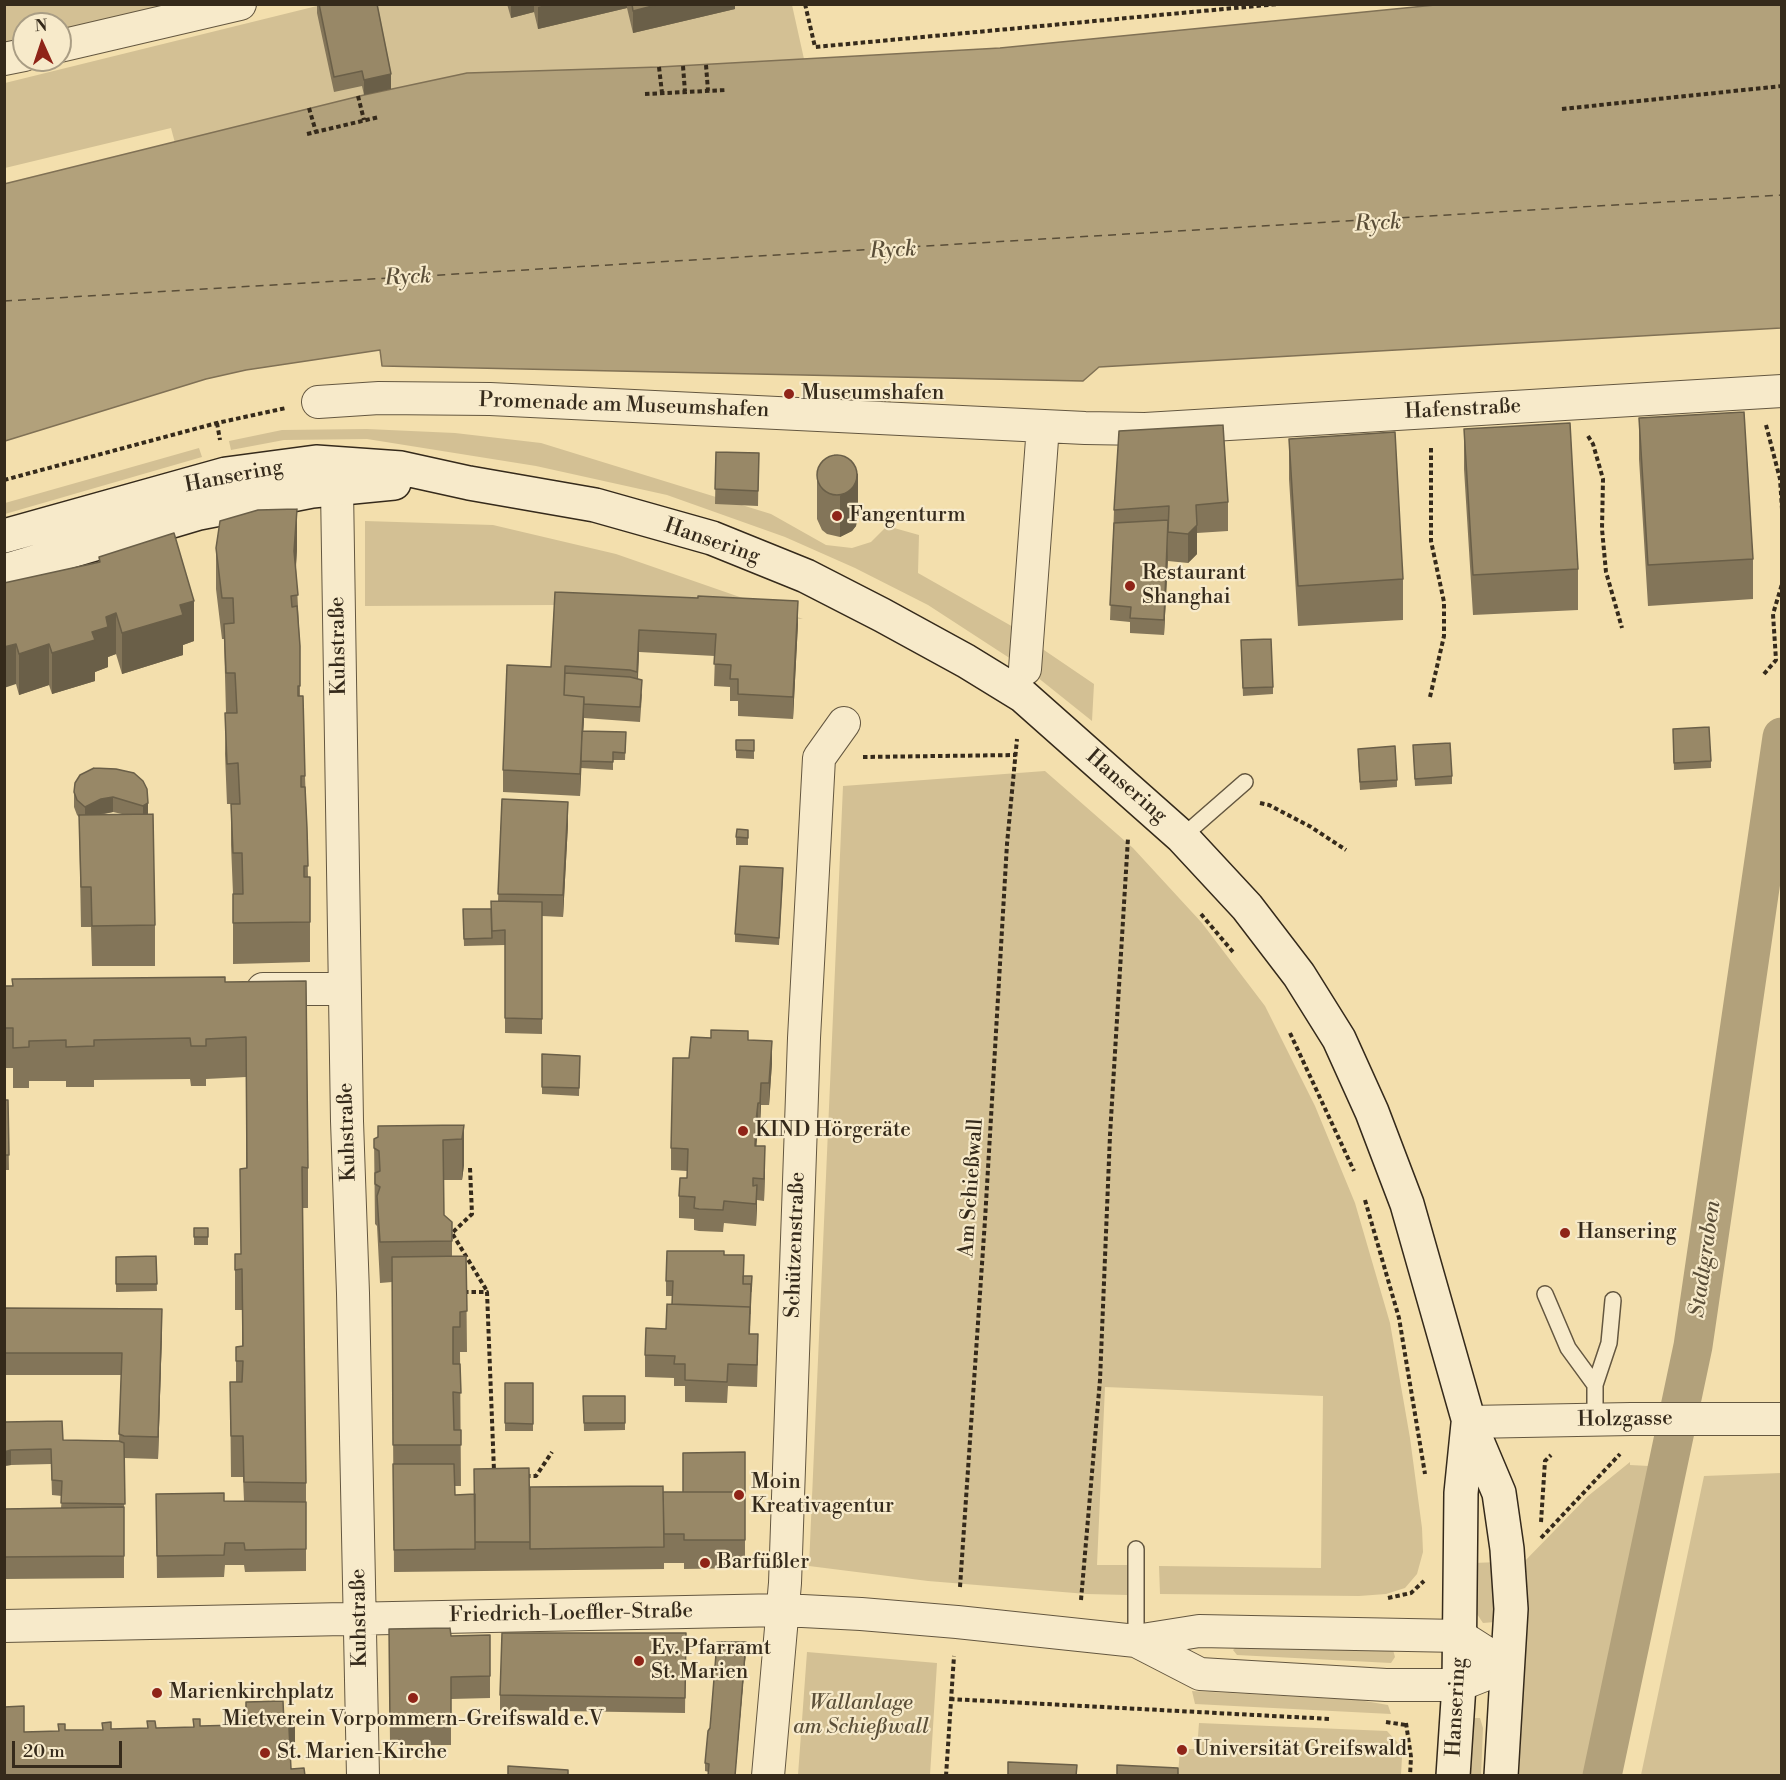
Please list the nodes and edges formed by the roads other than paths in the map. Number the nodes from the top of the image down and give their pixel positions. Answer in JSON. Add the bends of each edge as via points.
{"nodes":[{"id":1,"x":240,"y":4,"type":"edge"},
{"id":2,"x":72,"y":43,"type":"edge"},
{"id":3,"x":1773,"y":391,"type":"edge"},
{"id":4,"x":318,"y":402,"type":"road end"},
{"id":5,"x":1043,"y":426,"type":"junction"},
{"id":6,"x":1145,"y":429,"type":"joint"},
{"id":7,"x":469,"y":483,"type":"junction"},
{"id":8,"x":337,"y":489,"type":"junction"},
{"id":9,"x":4,"y":536,"type":"edge"},
{"id":10,"x":4,"y":572,"type":"edge"},
{"id":11,"x":1025,"y":669,"type":"dead end"},
{"id":12,"x":844,"y":723,"type":"dead end"},
{"id":13,"x":1245,"y":782,"type":"dead end"},
{"id":14,"x":1182,"y":837,"type":"junction"},
{"id":15,"x":239,"y":989,"type":"edge"},
{"id":16,"x":344,"y":989,"type":"junction"},
{"id":17,"x":1545,"y":1294,"type":"dead end"},
{"id":18,"x":1613,"y":1300,"type":"dead end"},
{"id":19,"x":1595,"y":1385,"type":"junction"},
{"id":20,"x":1782,"y":1419,"type":"edge"},
{"id":21,"x":1580,"y":1420,"type":"junction"},
{"id":22,"x":1469,"y":1422,"type":"junction"},
{"id":23,"x":1136,"y":1549,"type":"dead end"},
{"id":24,"x":783,"y":1610,"type":"junction"},
{"id":25,"x":360,"y":1618,"type":"junction"},
{"id":26,"x":4,"y":1626,"type":"edge"},
{"id":27,"x":1460,"y":1636,"type":"junction"},
{"id":28,"x":1136,"y":1641,"type":"junction"},
{"id":29,"x":1507,"y":1666,"type":"junction"},
{"id":30,"x":1459,"y":1685,"type":"junction"},
{"id":31,"x":363,"y":1776,"type":"edge"},
{"id":32,"x":768,"y":1776,"type":"edge"},
{"id":33,"x":1453,"y":1776,"type":"edge"},
{"id":34,"x":1501,"y":1776,"type":"edge"}],
"edges":[{"from":1,"to":2,"type":"street"},
{"from":3,"to":6,"type":"street","name":"Hafenstraße"},
{"from":4,"to":5,"type":"street","name":"Promenade am Museumshafen","via":[[490,399]]},
{"from":5,"to":6,"type":"street","name":"Promenade am Museumshafen"},
{"from":5,"to":11,"type":"street"},
{"from":7,"to":8,"type":"main road","name":"Hansering","via":[[400,482]]},
{"from":7,"to":9,"type":"main road","name":"Hansering","via":[[401,468],[316,462],[226,474]]},
{"from":7,"to":14,"type":"main road","name":"Hansering","via":[[595,505],[712,538],[806,576],[966,661],[1023,696]]},
{"from":8,"to":10,"type":"main road","name":"Hansering","via":[[199,513]]},
{"from":8,"to":16,"type":"street","name":"Kuhstraße"},
{"from":12,"to":24,"type":"street","name":"Schützenstraße","via":[[819,758],[804,1038]]},
{"from":13,"to":14,"type":"lane"},
{"from":14,"to":22,"type":"main road","name":"Hansering","via":[[1254,915],[1299,975],[1338,1039],[1372,1112],[1407,1204]]},
{"from":15,"to":16,"type":"street"},
{"from":16,"to":25,"type":"street","name":"Kuhstraße"},
{"from":17,"to":19,"type":"lane","via":[[1568,1348]]},
{"from":18,"to":19,"type":"lane","via":[[1609,1343]]},
{"from":19,"to":21,"type":"lane"},
{"from":20,"to":21,"type":"street","name":"Holzgasse"},
{"from":21,"to":22,"type":"street","name":"Holzgasse"},
{"from":22,"to":27,"type":"main road","name":"Hansering","via":[[1461,1493]]},
{"from":22,"to":29,"type":"main road","name":"Hansering","via":[[1499,1493],[1511,1610]]},
{"from":23,"to":28,"type":"lane"},
{"from":24,"to":25,"type":"street","name":"Friedrich-Loeffler-Straße"},
{"from":24,"to":28,"type":"street","name":"Friedrich-Loeffler-Straße","via":[[946,1621]]},
{"from":24,"to":32,"type":"street","name":"Schützenstraße"},
{"from":25,"to":26,"type":"street","name":"Friedrich-Loeffler-Straße"},
{"from":25,"to":31,"type":"street","name":"Kuhstraße"},
{"from":27,"to":28,"type":"street","name":"Friedrich-Loeffler-Straße","via":[[1199,1631]]},
{"from":27,"to":29,"type":"street"},
{"from":27,"to":30,"type":"main road","name":"Hansering"},
{"from":28,"to":30,"type":"street","name":"Friedrich-Loeffler-Straße","via":[[1200,1674],[1386,1685]]},
{"from":29,"to":30,"type":"street","name":"Friedrich-Loeffler-Straße"},
{"from":29,"to":34,"type":"main road","name":"Hansering"},
{"from":30,"to":33,"type":"main road","name":"Hansering"}]}
